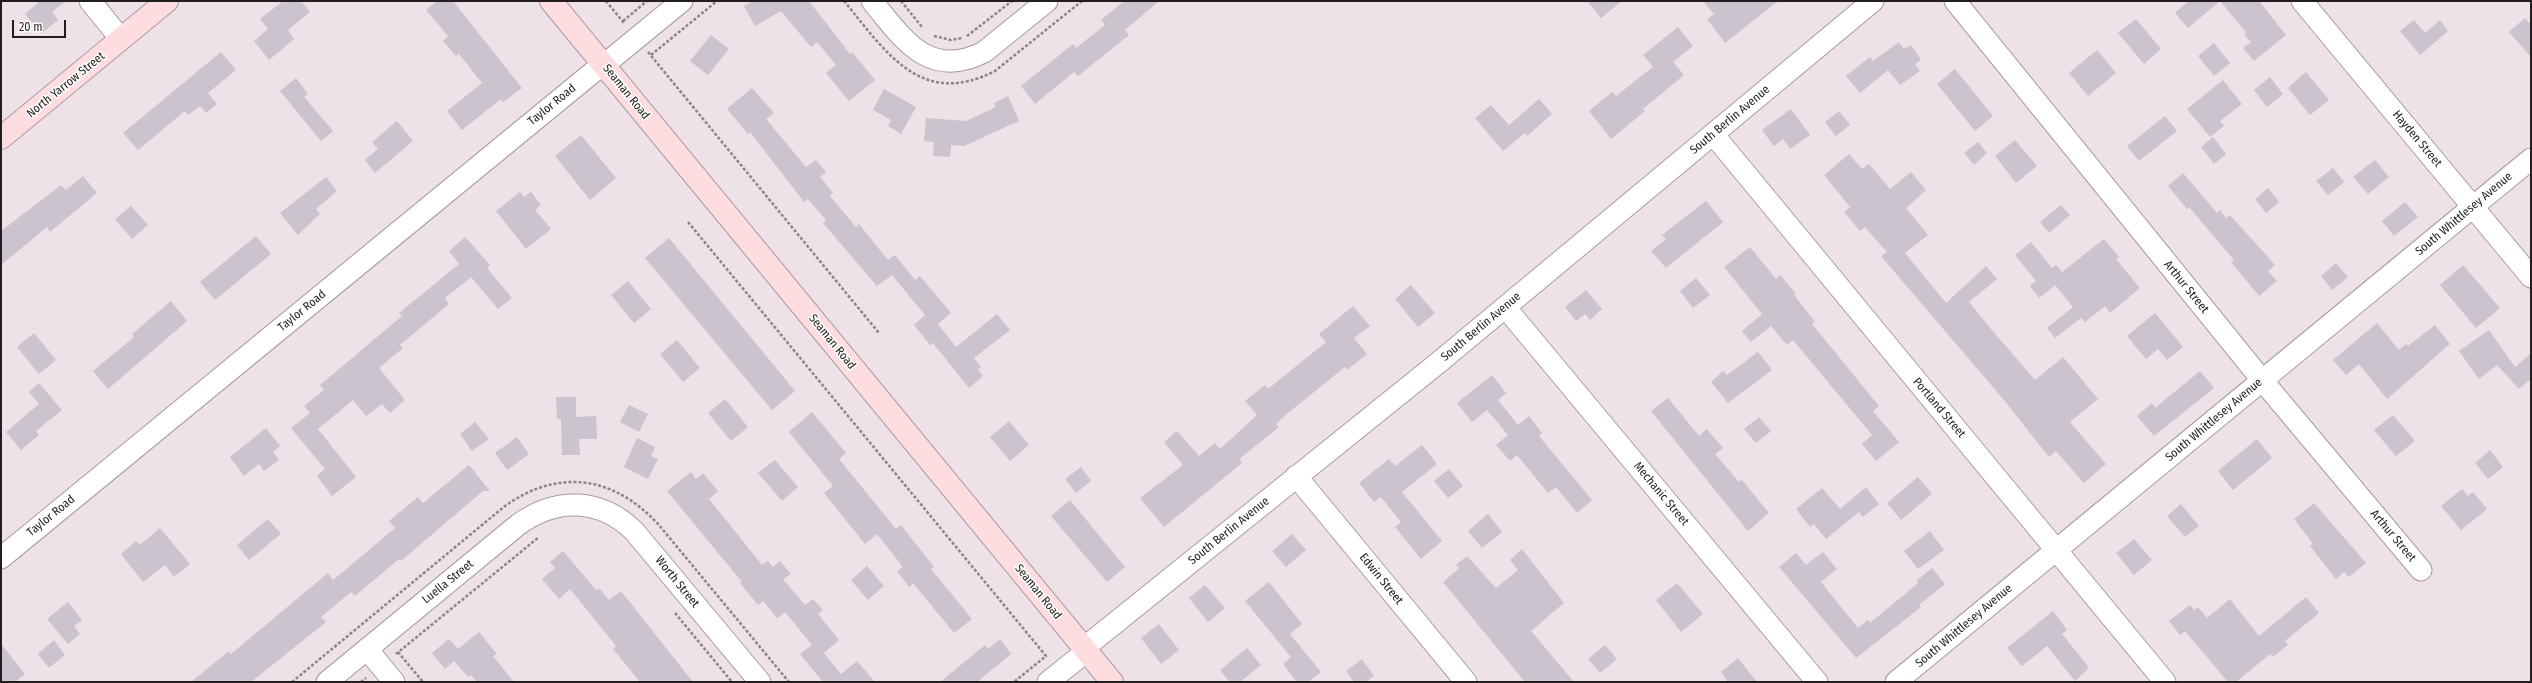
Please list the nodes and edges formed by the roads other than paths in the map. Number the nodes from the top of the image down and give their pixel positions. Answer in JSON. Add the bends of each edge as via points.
{"nodes":[{"id":1,"x":90,"y":1,"type":"edge"},
{"id":2,"x":167,"y":1,"type":"edge"},
{"id":3,"x":551,"y":1,"type":"edge"},
{"id":4,"x":682,"y":1,"type":"edge"},
{"id":5,"x":872,"y":1,"type":"edge"},
{"id":6,"x":1048,"y":1,"type":"edge"},
{"id":7,"x":1873,"y":1,"type":"edge"},
{"id":8,"x":1955,"y":1,"type":"edge"},
{"id":9,"x":2302,"y":1,"type":"edge"},
{"id":10,"x":121,"y":39,"type":"junction"},
{"id":11,"x":603,"y":64,"type":"junction"},
{"id":12,"x":1713,"y":134,"type":"junction"},
{"id":13,"x":1,"y":138,"type":"edge"},
{"id":14,"x":2531,"y":159,"type":"edge"},
{"id":15,"x":2473,"y":206,"type":"junction"},
{"id":16,"x":2531,"y":277,"type":"edge"},
{"id":17,"x":1506,"y":307,"type":"junction"},
{"id":18,"x":2262,"y":380,"type":"junction"},
{"id":19,"x":1296,"y":476,"type":"junction"},
{"id":20,"x":579,"y":504,"type":"joint"},
{"id":21,"x":2056,"y":550,"type":"junction"},
{"id":22,"x":1,"y":558,"type":"edge"},
{"id":23,"x":2421,"y":570,"type":"dead end"},
{"id":24,"x":367,"y":649,"type":"junction"},
{"id":25,"x":1085,"y":649,"type":"junction"},
{"id":26,"x":327,"y":682,"type":"edge"},
{"id":27,"x":394,"y":682,"type":"edge"},
{"id":28,"x":760,"y":682,"type":"edge"},
{"id":29,"x":1048,"y":682,"type":"edge"},
{"id":30,"x":1112,"y":682,"type":"edge"},
{"id":31,"x":1466,"y":682,"type":"edge"},
{"id":32,"x":1817,"y":682,"type":"edge"},
{"id":33,"x":1896,"y":682,"type":"edge"},
{"id":34,"x":2165,"y":682,"type":"edge"}],
"edges":[{"from":1,"to":10,"type":"street"},
{"from":2,"to":10,"type":"street","name":"North Yarrow Street"},
{"from":3,"to":11,"type":"street","name":"Seaman Road"},
{"from":4,"to":11,"type":"street","name":"Taylor Road"},
{"from":5,"to":6,"type":"street","via":[[915,50],[925,56],[951,62],[972,58],[984,52]]},
{"from":7,"to":12,"type":"street","name":"South Berlin Avenue"},
{"from":8,"to":18,"type":"street","name":"Arthur Street"},
{"from":9,"to":15,"type":"street","name":"Hayden Street"},
{"from":10,"to":13,"type":"street","name":"North Yarrow Street"},
{"from":11,"to":22,"type":"street","name":"Taylor Road"},
{"from":11,"to":25,"type":"street","name":"Seaman Road"},
{"from":12,"to":17,"type":"street","name":"South Berlin Avenue"},
{"from":12,"to":21,"type":"street","name":"Portland Street"},
{"from":14,"to":15,"type":"street","name":"South Whittlesey Avenue"},
{"from":15,"to":16,"type":"street","name":"Hayden Street"},
{"from":15,"to":18,"type":"street","name":"South Whittlesey Avenue"},
{"from":17,"to":19,"type":"street","name":"South Berlin Avenue"},
{"from":17,"to":32,"type":"street","name":"Mechanic Street"},
{"from":18,"to":21,"type":"street","name":"South Whittlesey Avenue"},
{"from":18,"to":23,"type":"street","name":"Arthur Street"},
{"from":19,"to":25,"type":"street","name":"South Berlin Avenue"},
{"from":19,"to":31,"type":"street","name":"Edwin Street"},
{"from":20,"to":24,"type":"street","name":"Luella Street","via":[[556,506],[526,519]]},
{"from":20,"to":28,"type":"street","name":"Worth Street","via":[[590,505],[614,515],[634,531]]},
{"from":21,"to":33,"type":"street","name":"South Whittlesey Avenue"},
{"from":21,"to":34,"type":"street","name":"Portland Street"},
{"from":24,"to":26,"type":"street","name":"Luella Street"},
{"from":24,"to":27,"type":"street"},
{"from":25,"to":29,"type":"street","name":"South Berlin Avenue"},
{"from":25,"to":30,"type":"street","name":"Seaman Road"}]}
